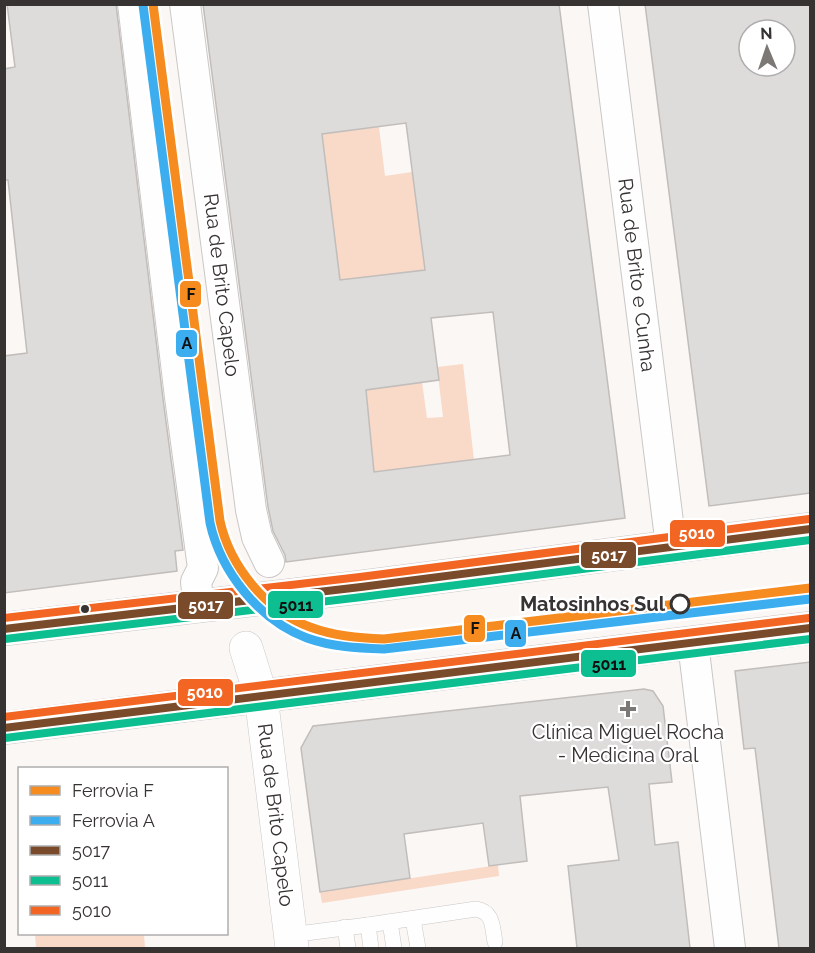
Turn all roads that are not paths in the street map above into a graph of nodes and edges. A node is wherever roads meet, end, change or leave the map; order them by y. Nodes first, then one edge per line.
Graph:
1 (134, 4) edge
2 (185, 4) edge
3 (603, 4) edge
4 (810, 529) edge
5 (671, 546) junction
6 (269, 562) dead end
7 (199, 607) junction
8 (810, 628) edge
9 (4, 629) edge
10 (693, 644) junction
11 (246, 648) junction
12 (261, 696) junction
13 (211, 704) junction
14 (4, 728) edge
15 (413, 919) junction
16 (390, 922) junction
17 (368, 925) junction
18 (345, 927) junction
19 (291, 942) edge
20 (495, 942) dead end
21 (348, 948) edge
22 (371, 948) edge
23 (394, 948) edge
24 (418, 948) edge
25 (730, 948) edge

1 - 7 street
2 - 6 street, Rua de Brito Capelo
3 - 5 street, Rua de Brito e Cunha
4 - 5 main road
5 - 7 main road
7 - 9 main road
7 - 11 main road, Rua de Brito Capelo
8 - 10 main road
10 - 12 main road
10 - 25 street
11 - 12 main road, Rua de Brito Capelo
11 - 13 main road
12 - 13 main road
12 - 19 main road, Rua de Brito Capelo
13 - 14 main road
15 - 16 lane
15 - 20 lane
15 - 24 lane
16 - 17 lane
16 - 23 lane
17 - 18 lane
17 - 22 lane
18 - 19 lane
18 - 21 lane

